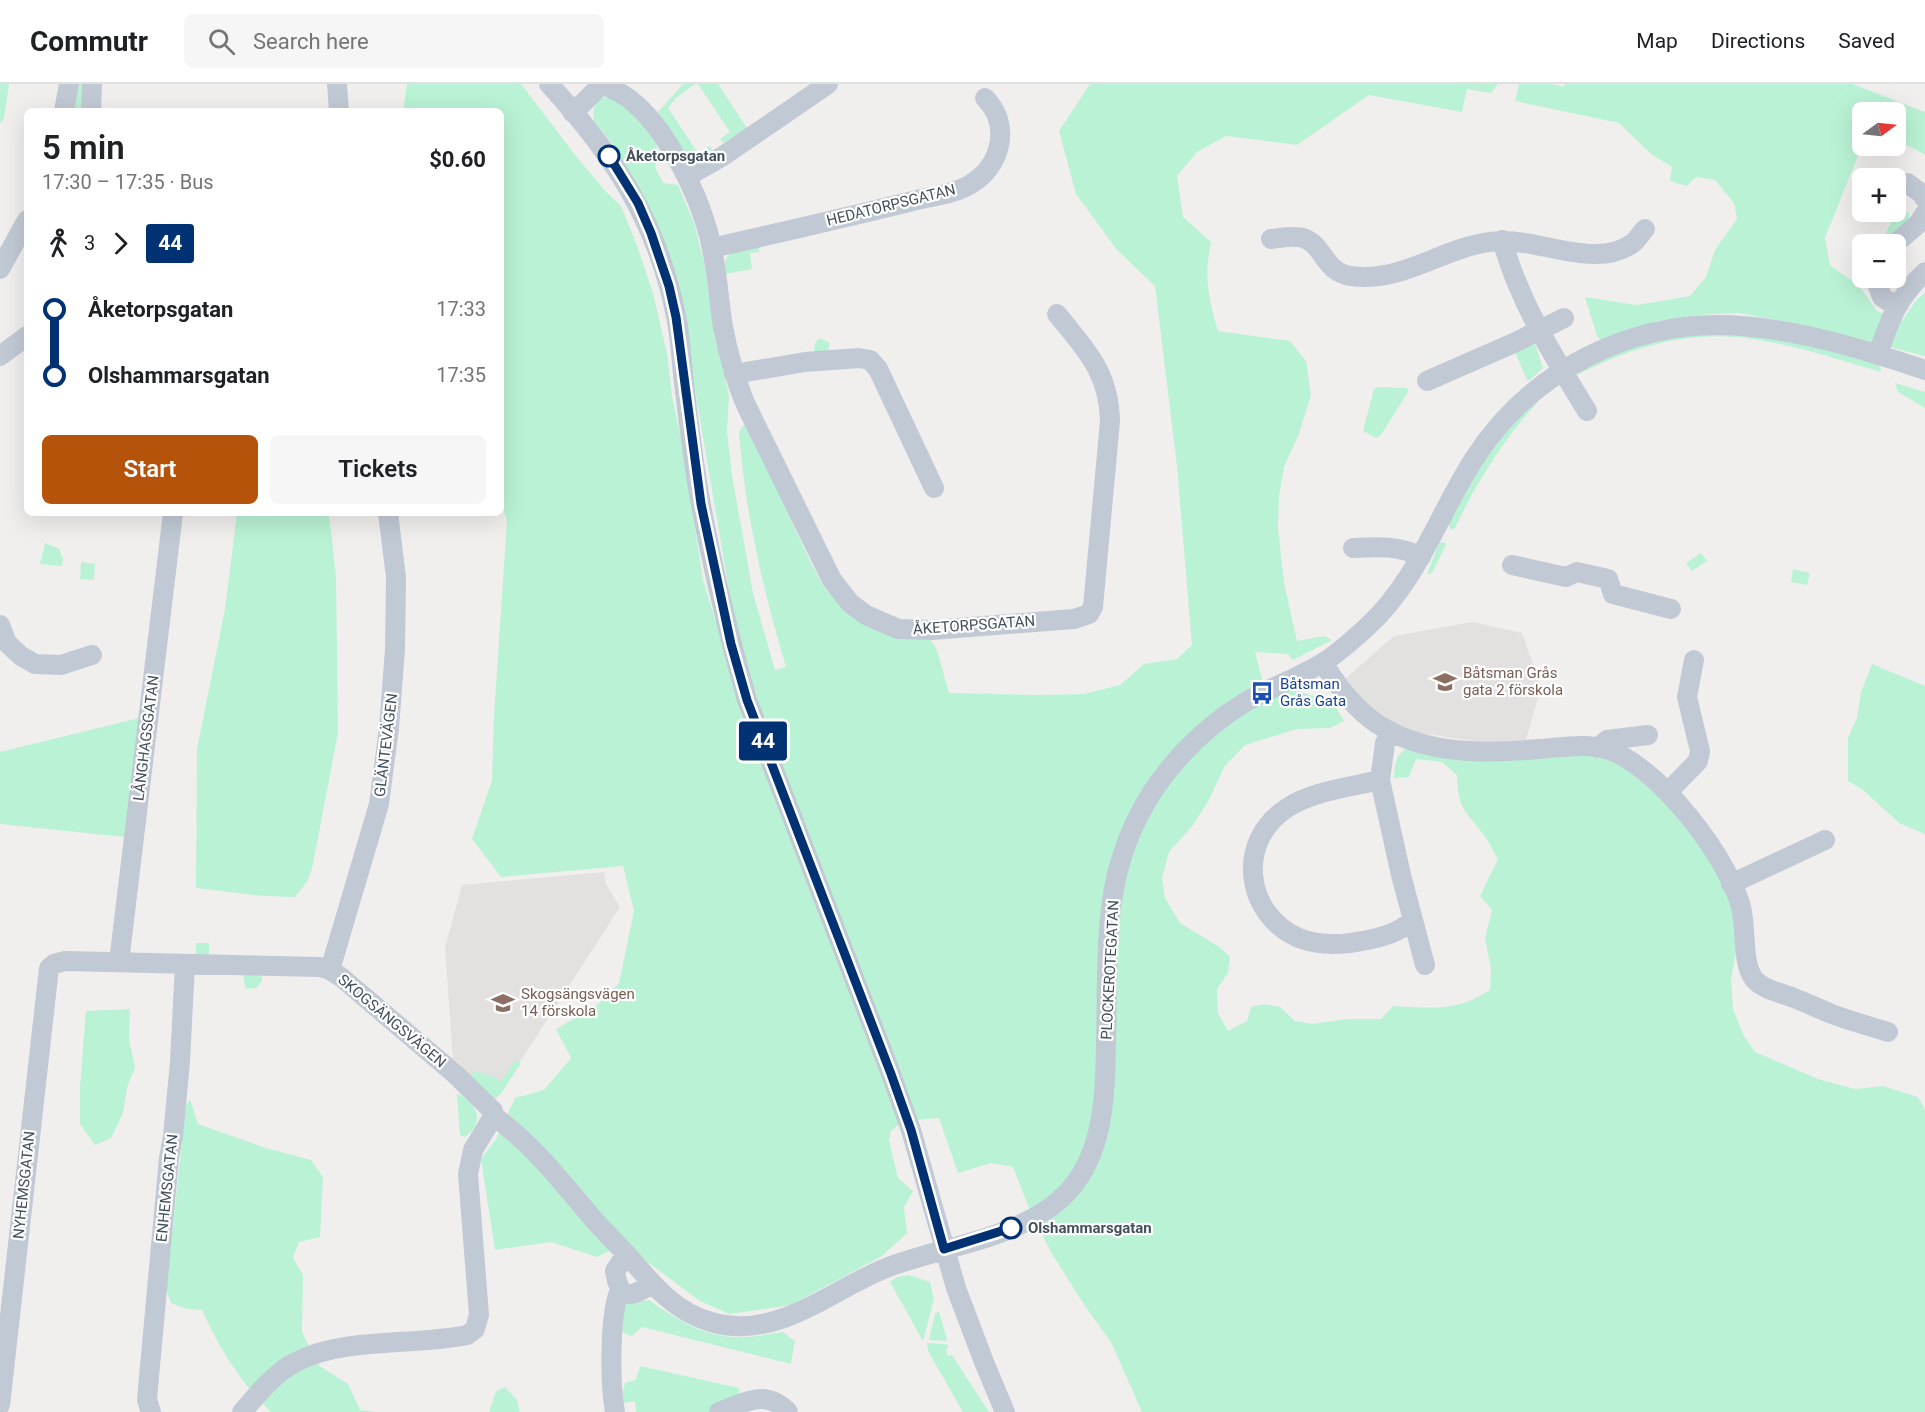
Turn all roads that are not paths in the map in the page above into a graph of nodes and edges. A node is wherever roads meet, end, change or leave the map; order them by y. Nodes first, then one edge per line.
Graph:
1 (69, 84) edge
2 (92, 84) edge
3 (337, 84) edge
4 (549, 84) edge
5 (602, 84) edge
6 (828, 84) edge
7 (985, 98) dead end
8 (65, 108) edge
9 (91, 108) edge
10 (339, 108) edge
11 (573, 113) junction
12 (688, 176) junction
13 (1907, 183) dead end
14 (1925, 199) edge
15 (1925, 213) edge
16 (24, 225) edge
17 (1645, 229) dead end
18 (1906, 234) edge
19 (1271, 239) dead end
20 (1502, 240) junction
21 (712, 248) junction
22 (0, 269) edge
23 (1925, 272) edge
24 (1879, 288) edge
25 (1896, 306) junction
26 (1057, 314) dead end
27 (1564, 318) dead end
28 (1539, 332) junction
29 (24, 338) edge
30 (0, 356) edge
31 (1878, 356) junction
32 (1562, 370) junction
33 (1925, 370) edge
34 (734, 374) junction
35 (1427, 381) dead end
36 (1587, 411) dead end
37 (934, 488) dead end
38 (173, 516) edge
39 (388, 516) edge
40 (1353, 548) dead end
41 (1421, 557) junction
42 (1512, 565) dead end
43 (1671, 609) dead end
44 (0, 625) edge
45 (92, 655) dead end
46 (1694, 660) dead end
47 (1323, 663) junction
48 (1392, 733) junction
49 (1648, 735) dead end
50 (1598, 747) junction
51 (1380, 780) junction
52 (1668, 792) junction
53 (1825, 840) dead end
54 (1731, 884) junction
55 (1412, 920) junction
56 (119, 962) junction
57 (185, 964) junction
58 (1425, 965) dead end
59 (51, 966) joint
60 (330, 970) junction
61 (1888, 1032) dead end
62 (492, 1115) junction
63 (944, 1249) junction
64 (626, 1254) junction
65 (652, 1283) junction
66 (620, 1290) junction
67 (0, 1405) edge
68 (151, 1412) edge
69 (242, 1412) edge
70 (615, 1412) edge
71 (719, 1412) edge
72 (788, 1412) edge
73 (1005, 1412) edge

1 - 8 street
2 - 9 street
3 - 10 street
4 - 11 street
5 - 11 street, ÅKETORPSGATAN
5 - 12 street, ÅKETORPSGATAN
6 - 12 street
7 - 21 street, HEDATORPSGATAN
11 - 63 street
12 - 21 street, ÅKETORPSGATAN
13 - 14 street
15 - 18 street
16 - 22 street
17 - 20 street
19 - 20 street
20 - 28 street
21 - 34 street, ÅKETORPSGATAN
23 - 25 street
24 - 25 street
25 - 31 street
26 - 34 street, ÅKETORPSGATAN
27 - 28 street
28 - 32 street
28 - 35 street
29 - 30 street
31 - 32 street, PLOCKEROTEGATAN
31 - 33 street, PLOCKEROTEGATAN
32 - 36 street
32 - 41 street, PLOCKEROTEGATAN
34 - 37 street
38 - 56 street, LÅNGHAGSGATAN
39 - 60 street, GLÄNTEVÄGEN
40 - 41 street
41 - 47 street, PLOCKEROTEGATAN
42 - 43 street
44 - 45 street
46 - 52 street
47 - 48 street
47 - 63 street, PLOCKEROTEGATAN
48 - 50 street
48 - 51 street
49 - 50 street
50 - 52 street
51 - 55 street
51 - 55 street
52 - 54 street
53 - 54 street
54 - 61 street
55 - 58 street
56 - 57 street, SKOGSÄNGSVÄGEN
56 - 59 street, SKOGSÄNGSVÄGEN
57 - 60 street, SKOGSÄNGSVÄGEN
57 - 68 street, ENHEMSGATAN
59 - 67 street, NYHEMSGATAN
60 - 62 street, SKOGSÄNGSVÄGEN
62 - 64 street
62 - 69 street
63 - 65 street
63 - 73 street
64 - 65 street
64 - 66 street
65 - 66 street
66 - 70 street
71 - 72 street

